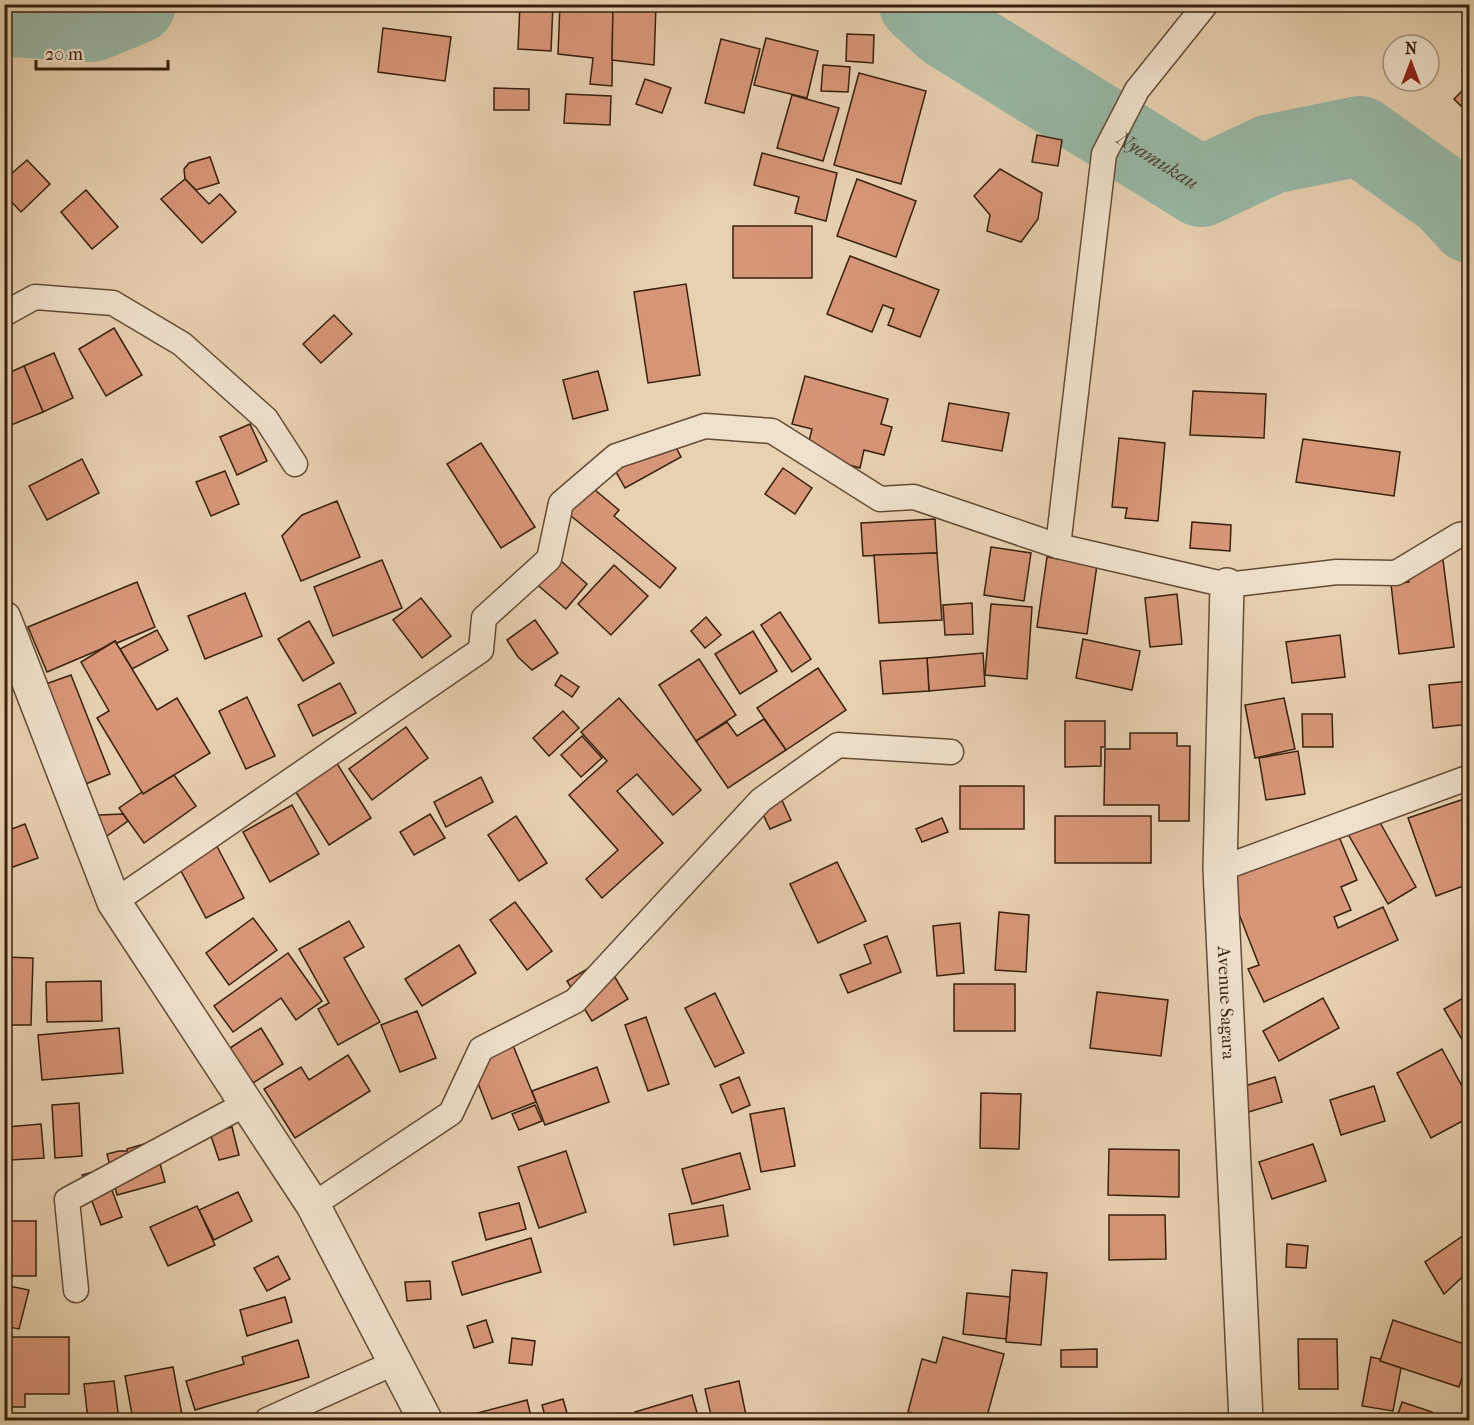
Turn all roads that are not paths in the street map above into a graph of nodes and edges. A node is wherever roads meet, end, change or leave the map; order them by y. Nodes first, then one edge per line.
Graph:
1 (1206, 4) edge
2 (4, 314) edge
3 (295, 464) dead end
4 (1470, 533) edge
5 (1058, 546) junction
6 (1227, 585) junction
7 (4, 618) edge
8 (951, 752) dead end
9 (1470, 777) edge
10 (1220, 869) junction
11 (114, 902) junction
12 (247, 1103) junction
13 (313, 1205) junction
14 (76, 1290) dead end
15 (396, 1362) junction
16 (267, 1420) edge
17 (425, 1420) edge
18 (1246, 1420) edge

1 - 5 lane
2 - 3 lane
4 - 6 lane
5 - 6 lane
5 - 11 lane
6 - 10 street, Avenue Sagara
7 - 11 street
8 - 13 lane
9 - 10 lane
10 - 18 street, Avenue Sagara
11 - 12 street
12 - 13 street
12 - 14 lane
13 - 15 street
15 - 16 lane
15 - 17 street

